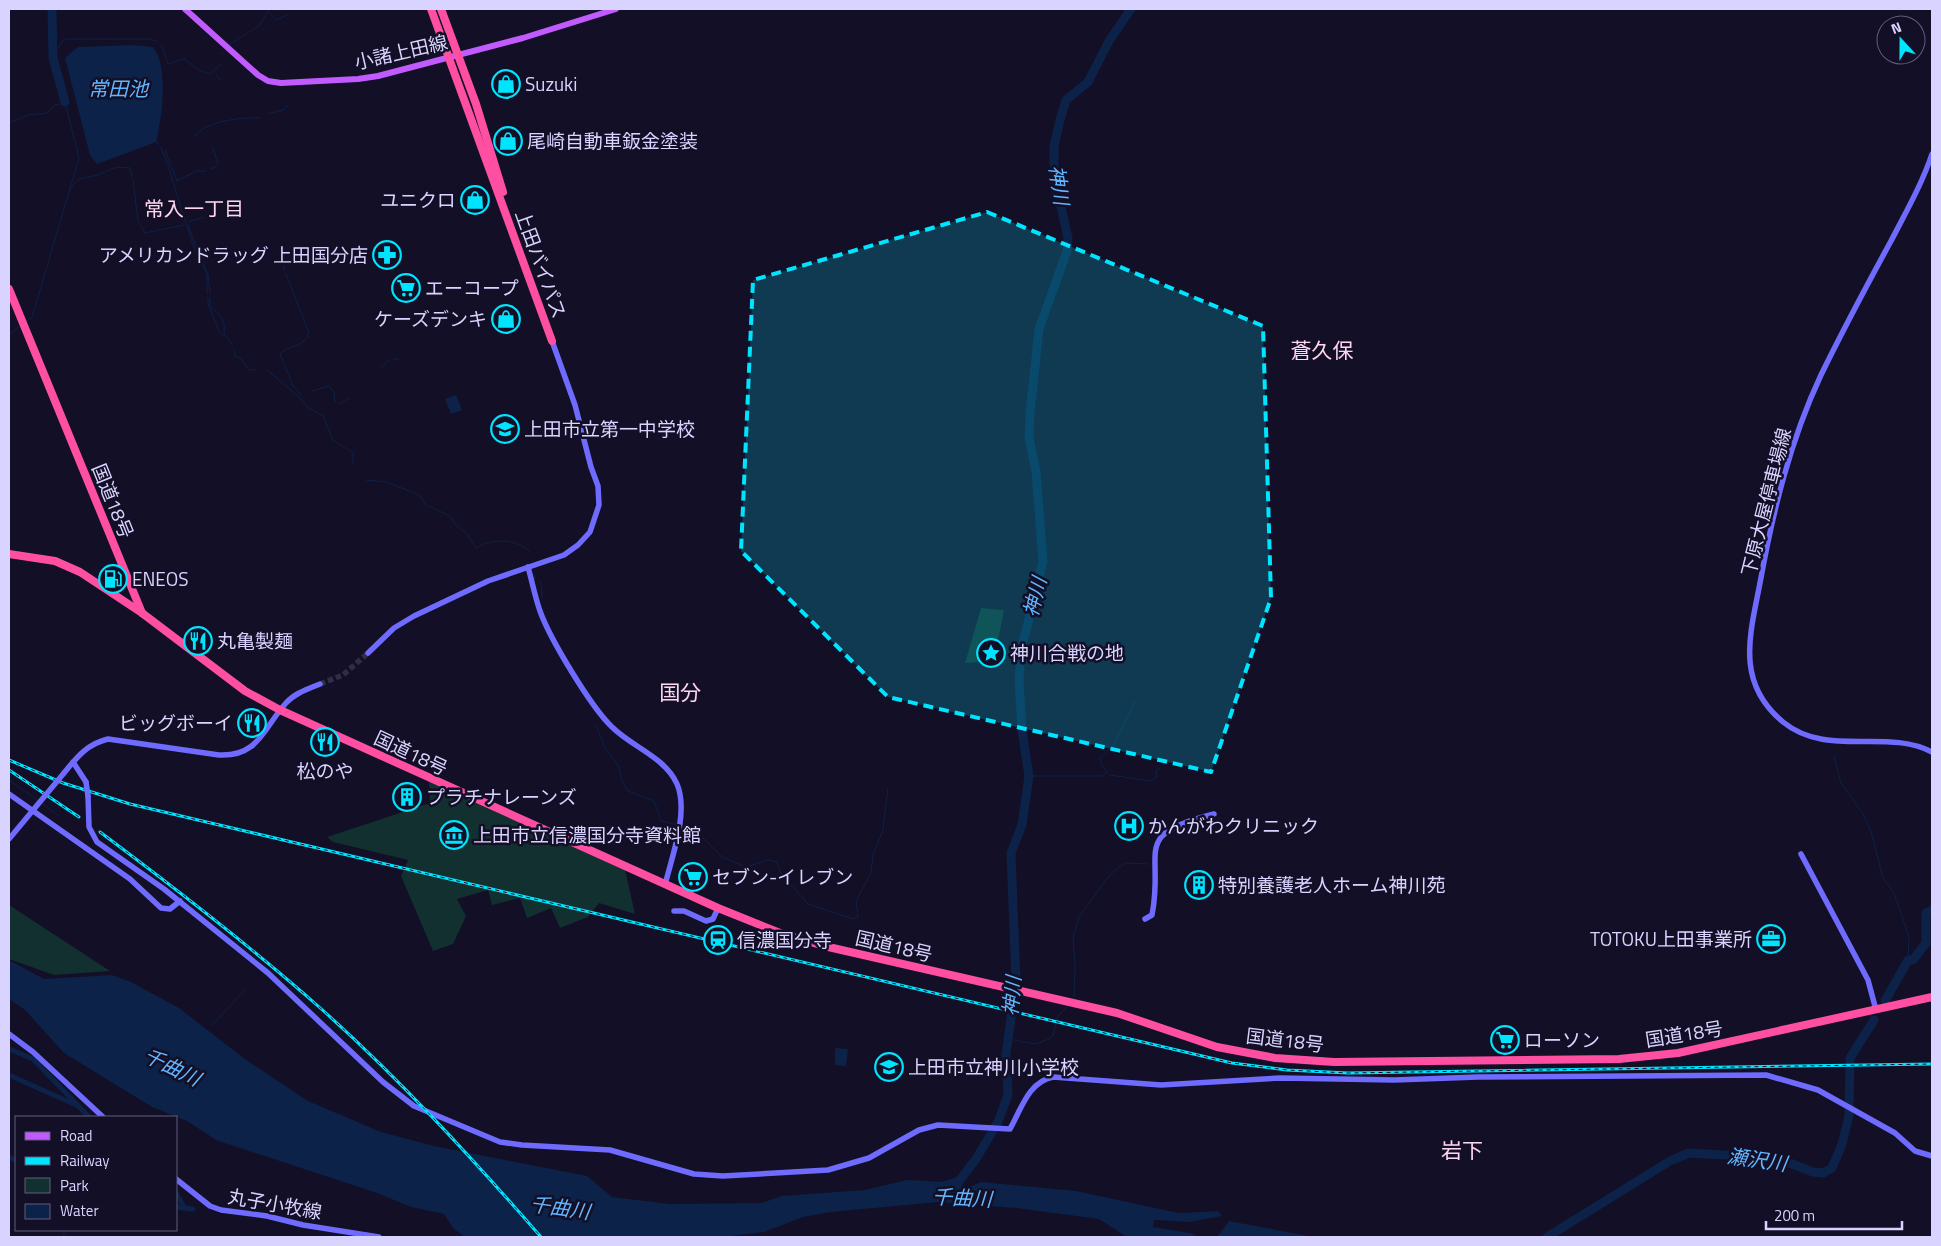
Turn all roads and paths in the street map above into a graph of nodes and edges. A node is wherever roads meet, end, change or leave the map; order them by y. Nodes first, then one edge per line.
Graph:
1 (184, 9) edge
2 (431, 9) edge
3 (442, 9) edge
4 (616, 9) edge
5 (458, 54) junction
6 (448, 57) junction
7 (1932, 154) edge
8 (9, 289) edge
9 (552, 342) junction
10 (9, 554) edge
11 (528, 567) junction
12 (142, 613) junction
13 (368, 653) tunnel mouth
14 (320, 684) tunnel mouth
15 (280, 710) junction
16 (1932, 752) edge
17 (73, 762) junction
18 (9, 794) edge
19 (1214, 814) dead end
20 (9, 839) edge
21 (1801, 854) dead end
22 (665, 885) junction
23 (180, 902) junction
24 (718, 908) junction
25 (674, 911) dead end
26 (1145, 919) dead end
27 (1932, 997) edge
28 (1876, 1010) junction
29 (9, 1034) edge
30 (102, 1116) edge
31 (1932, 1156) edge
32 (178, 1181) edge
33 (379, 1237) edge

1 - 6 main road, 小諸上田線
2 - 6 highway, 上田バイパス
3 - 5 highway, 上田バイパス
4 - 5 main road, 小諸上田線
5 - 6 main road, 小諸上田線
5 - 9 highway, 上田バイパス
6 - 9 highway, 上田バイパス
7 - 16 street, 下原大屋停車場線
8 - 12 highway, 国道18号
9 - 11 street
10 - 12 highway
11 - 13 street
11 - 22 street
12 - 15 highway, 国道18号
14 - 15 street
15 - 17 street
15 - 22 highway, 国道18号
17 - 20 street, bridge
17 - 23 street, bridge
18 - 23 street
19 - 26 street
21 - 28 street
22 - 24 highway, 国道18号
23 - 31 street
24 - 25 street
24 - 28 highway, 国道18号
27 - 28 highway, 国道18号
29 - 30 street
32 - 33 street, 丸子小牧線

